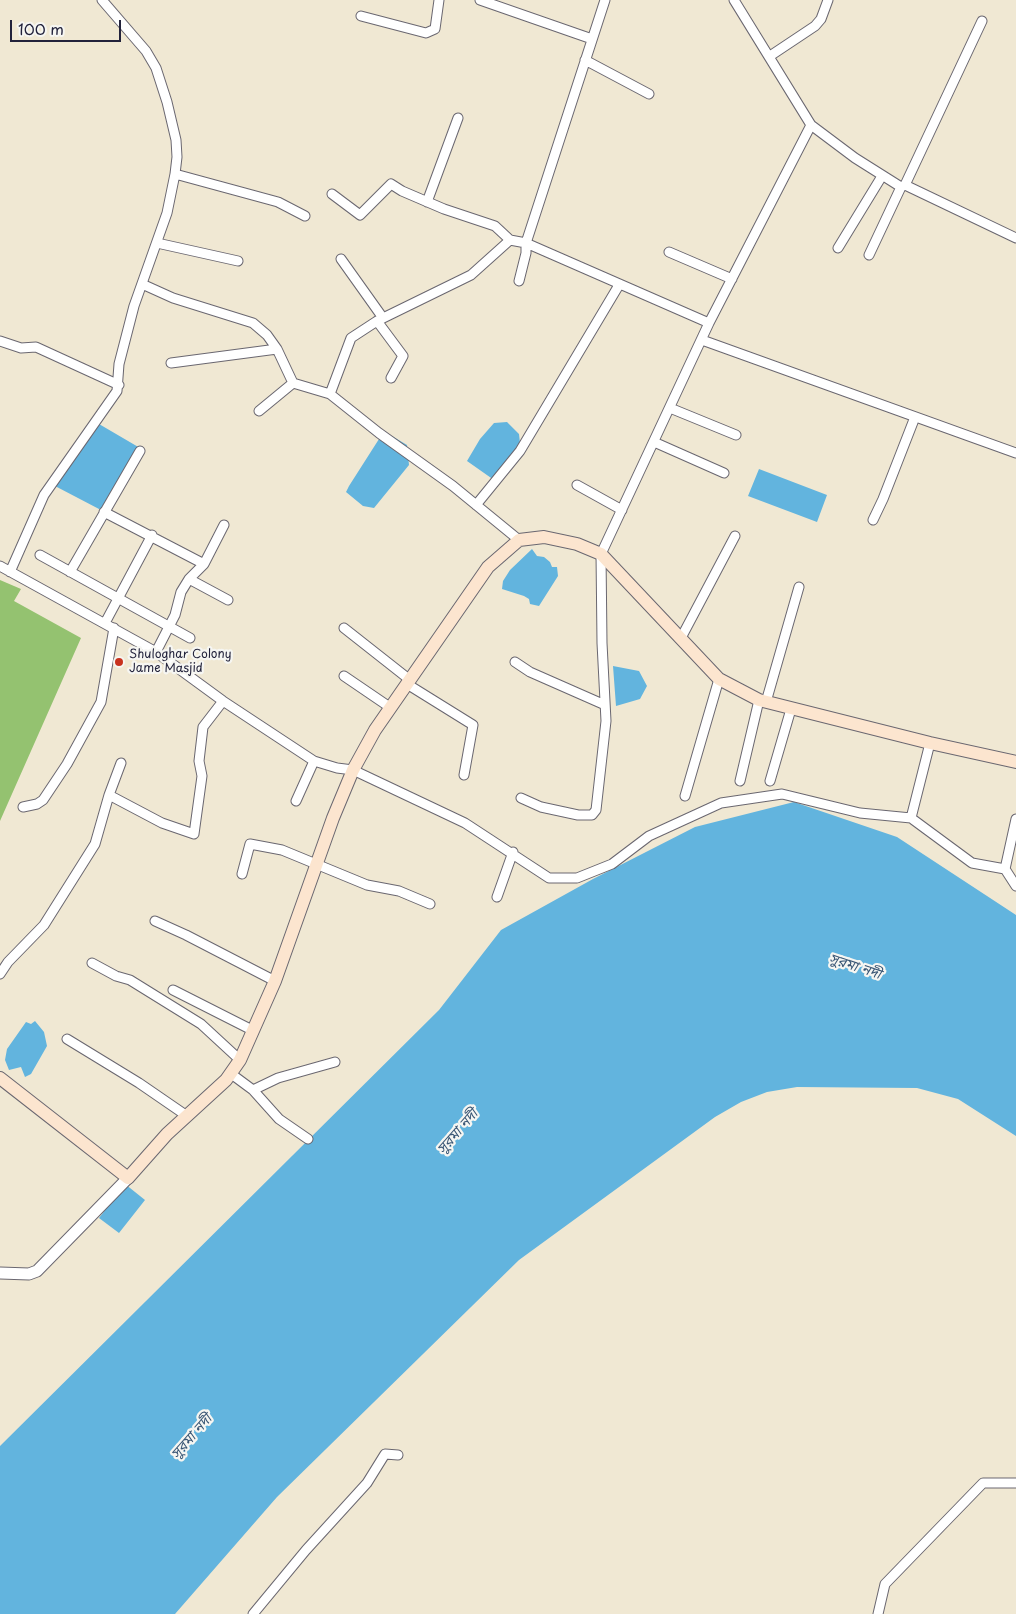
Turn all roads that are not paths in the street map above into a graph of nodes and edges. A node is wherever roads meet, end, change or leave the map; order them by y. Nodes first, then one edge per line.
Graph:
1 (102, 0) edge
2 (439, 0) edge
3 (480, 0) edge
4 (605, 0) edge
5 (734, 0) edge
6 (828, 0) edge
7 (361, 16) dead end
8 (982, 20) dead end
9 (592, 39) junction
10 (770, 56) junction
11 (585, 60) junction
12 (649, 94) dead end
13 (458, 118) dead end
14 (811, 125) junction
15 (176, 174) junction
16 (882, 176) junction
17 (902, 186) junction
18 (332, 194) dead end
19 (427, 202) junction
20 (305, 216) dead end
21 (1016, 238) edge
22 (510, 240) junction
23 (157, 243) junction
24 (526, 243) junction
25 (838, 248) dead end
26 (669, 252) dead end
27 (869, 255) dead end
28 (341, 259) dead end
29 (238, 262) dead end
30 (732, 279) junction
31 (519, 281) dead end
32 (142, 284) junction
33 (619, 285) junction
34 (380, 320) junction
35 (709, 323) junction
36 (702, 340) junction
37 (0, 341) edge
38 (277, 349) junction
39 (171, 363) dead end
40 (391, 378) dead end
41 (293, 383) junction
42 (119, 385) junction
43 (330, 394) junction
44 (670, 408) junction
45 (259, 411) dead end
46 (915, 417) junction
47 (736, 435) dead end
48 (654, 442) junction
49 (140, 451) dead end
50 (1016, 453) edge
51 (724, 473) dead end
52 (577, 485) dead end
53 (476, 505) junction
54 (622, 510) junction
55 (104, 512) junction
56 (873, 520) dead end
57 (224, 525) dead end
58 (152, 535) junction
59 (735, 536) dead end
60 (520, 540) junction
61 (601, 554) junction
62 (40, 555) dead end
63 (204, 564) junction
64 (0, 566) edge
65 (10, 572) junction
66 (70, 572) junction
67 (190, 579) junction
68 (799, 587) dead end
69 (118, 599) junction
70 (228, 600) dead end
71 (105, 623) junction
72 (169, 627) junction
73 (114, 628) junction
74 (344, 628) dead end
75 (190, 638) dead end
76 (681, 638) junction
77 (156, 652) junction
78 (515, 662) dead end
79 (344, 676) dead end
80 (719, 679) junction
81 (409, 682) junction
82 (223, 701) junction
83 (763, 701) junction
84 (605, 705) junction
85 (391, 708) junction
86 (790, 709) junction
87 (930, 743) junction
88 (314, 760) junction
89 (1016, 762) edge
90 (121, 763) dead end
91 (353, 770) junction
92 (464, 775) dead end
93 (740, 780) dead end
94 (770, 781) dead end
95 (109, 796) junction
96 (686, 796) dead end
97 (521, 798) dead end
98 (296, 801) dead end
99 (23, 807) dead end
100 (911, 818) junction
101 (1016, 819) edge
102 (513, 852) junction
103 (317, 863) junction
104 (1005, 869) junction
105 (242, 874) dead end
106 (1016, 886) edge
107 (497, 897) dead end
108 (430, 904) dead end
109 (155, 921) dead end
110 (92, 963) dead end
111 (0, 974) edge
112 (275, 981) junction
113 (173, 990) dead end
114 (252, 1030) junction
115 (68, 1039) dead end
116 (240, 1060) junction
117 (335, 1062) dead end
118 (230, 1073) junction
119 (0, 1078) edge
120 (253, 1090) junction
121 (187, 1116) junction
122 (308, 1139) dead end
123 (128, 1178) junction
124 (0, 1273) edge
125 (398, 1455) dead end
126 (1016, 1483) edge
127 (253, 1614) edge
128 (878, 1614) edge

1 - 15 street
2 - 7 street
3 - 9 street
4 - 9 street
5 - 10 street
6 - 10 street
8 - 17 street
9 - 11 street
10 - 14 street
11 - 12 street
11 - 24 street
13 - 19 street
14 - 16 street
14 - 30 street
15 - 20 street
15 - 23 street
16 - 17 street
16 - 25 street
17 - 21 street
17 - 27 street
18 - 19 street
19 - 22 street
22 - 24 street
22 - 34 street
23 - 29 street
23 - 32 street
24 - 31 street
24 - 33 street
26 - 30 street
28 - 34 street
30 - 35 street
32 - 38 street
32 - 42 street
33 - 35 street
33 - 53 street
34 - 40 street
34 - 43 street
35 - 36 street
36 - 44 street
36 - 46 street
37 - 42 street
38 - 39 street
38 - 41 street
41 - 43 street
41 - 45 street
42 - 65 street
43 - 53 street
44 - 47 street
44 - 48 street
46 - 50 street
46 - 56 street
48 - 51 street
48 - 54 street
49 - 55 street
52 - 54 street
53 - 60 street
54 - 61 street
55 - 58 street
55 - 66 street
57 - 63 street
58 - 63 street
58 - 69 street
59 - 76 street
60 - 61 main road
60 - 81 main road
61 - 76 main road
61 - 84 street
62 - 66 street
63 - 67 street
64 - 65 street
65 - 71 street
66 - 69 street
67 - 70 street
67 - 72 street
68 - 83 street
69 - 71 street
69 - 72 street
71 - 73 street
72 - 75 street
72 - 77 street
73 - 77 street
73 - 99 street
74 - 81 street
76 - 80 main road
77 - 82 street
78 - 84 street
79 - 85 street
80 - 83 main road
80 - 96 street
81 - 85 main road
81 - 92 street
82 - 88 street
82 - 95 street
83 - 86 main road
83 - 93 street
84 - 97 street
85 - 91 main road
86 - 87 main road
86 - 94 street
87 - 89 main road
87 - 100 street
88 - 91 street
88 - 98 street
90 - 95 street
91 - 102 street
91 - 103 main road
95 - 111 street
100 - 102 street
100 - 104 street
101 - 104 street
102 - 107 street
103 - 105 street
103 - 108 street
103 - 112 main road
104 - 106 street
109 - 112 street
110 - 116 street
112 - 114 main road
113 - 114 street
114 - 116 main road
115 - 121 street
116 - 118 main road
117 - 120 street
118 - 120 street
118 - 121 main road
119 - 123 main road
120 - 122 street
121 - 123 main road
123 - 124 street
125 - 127 street
126 - 128 street

